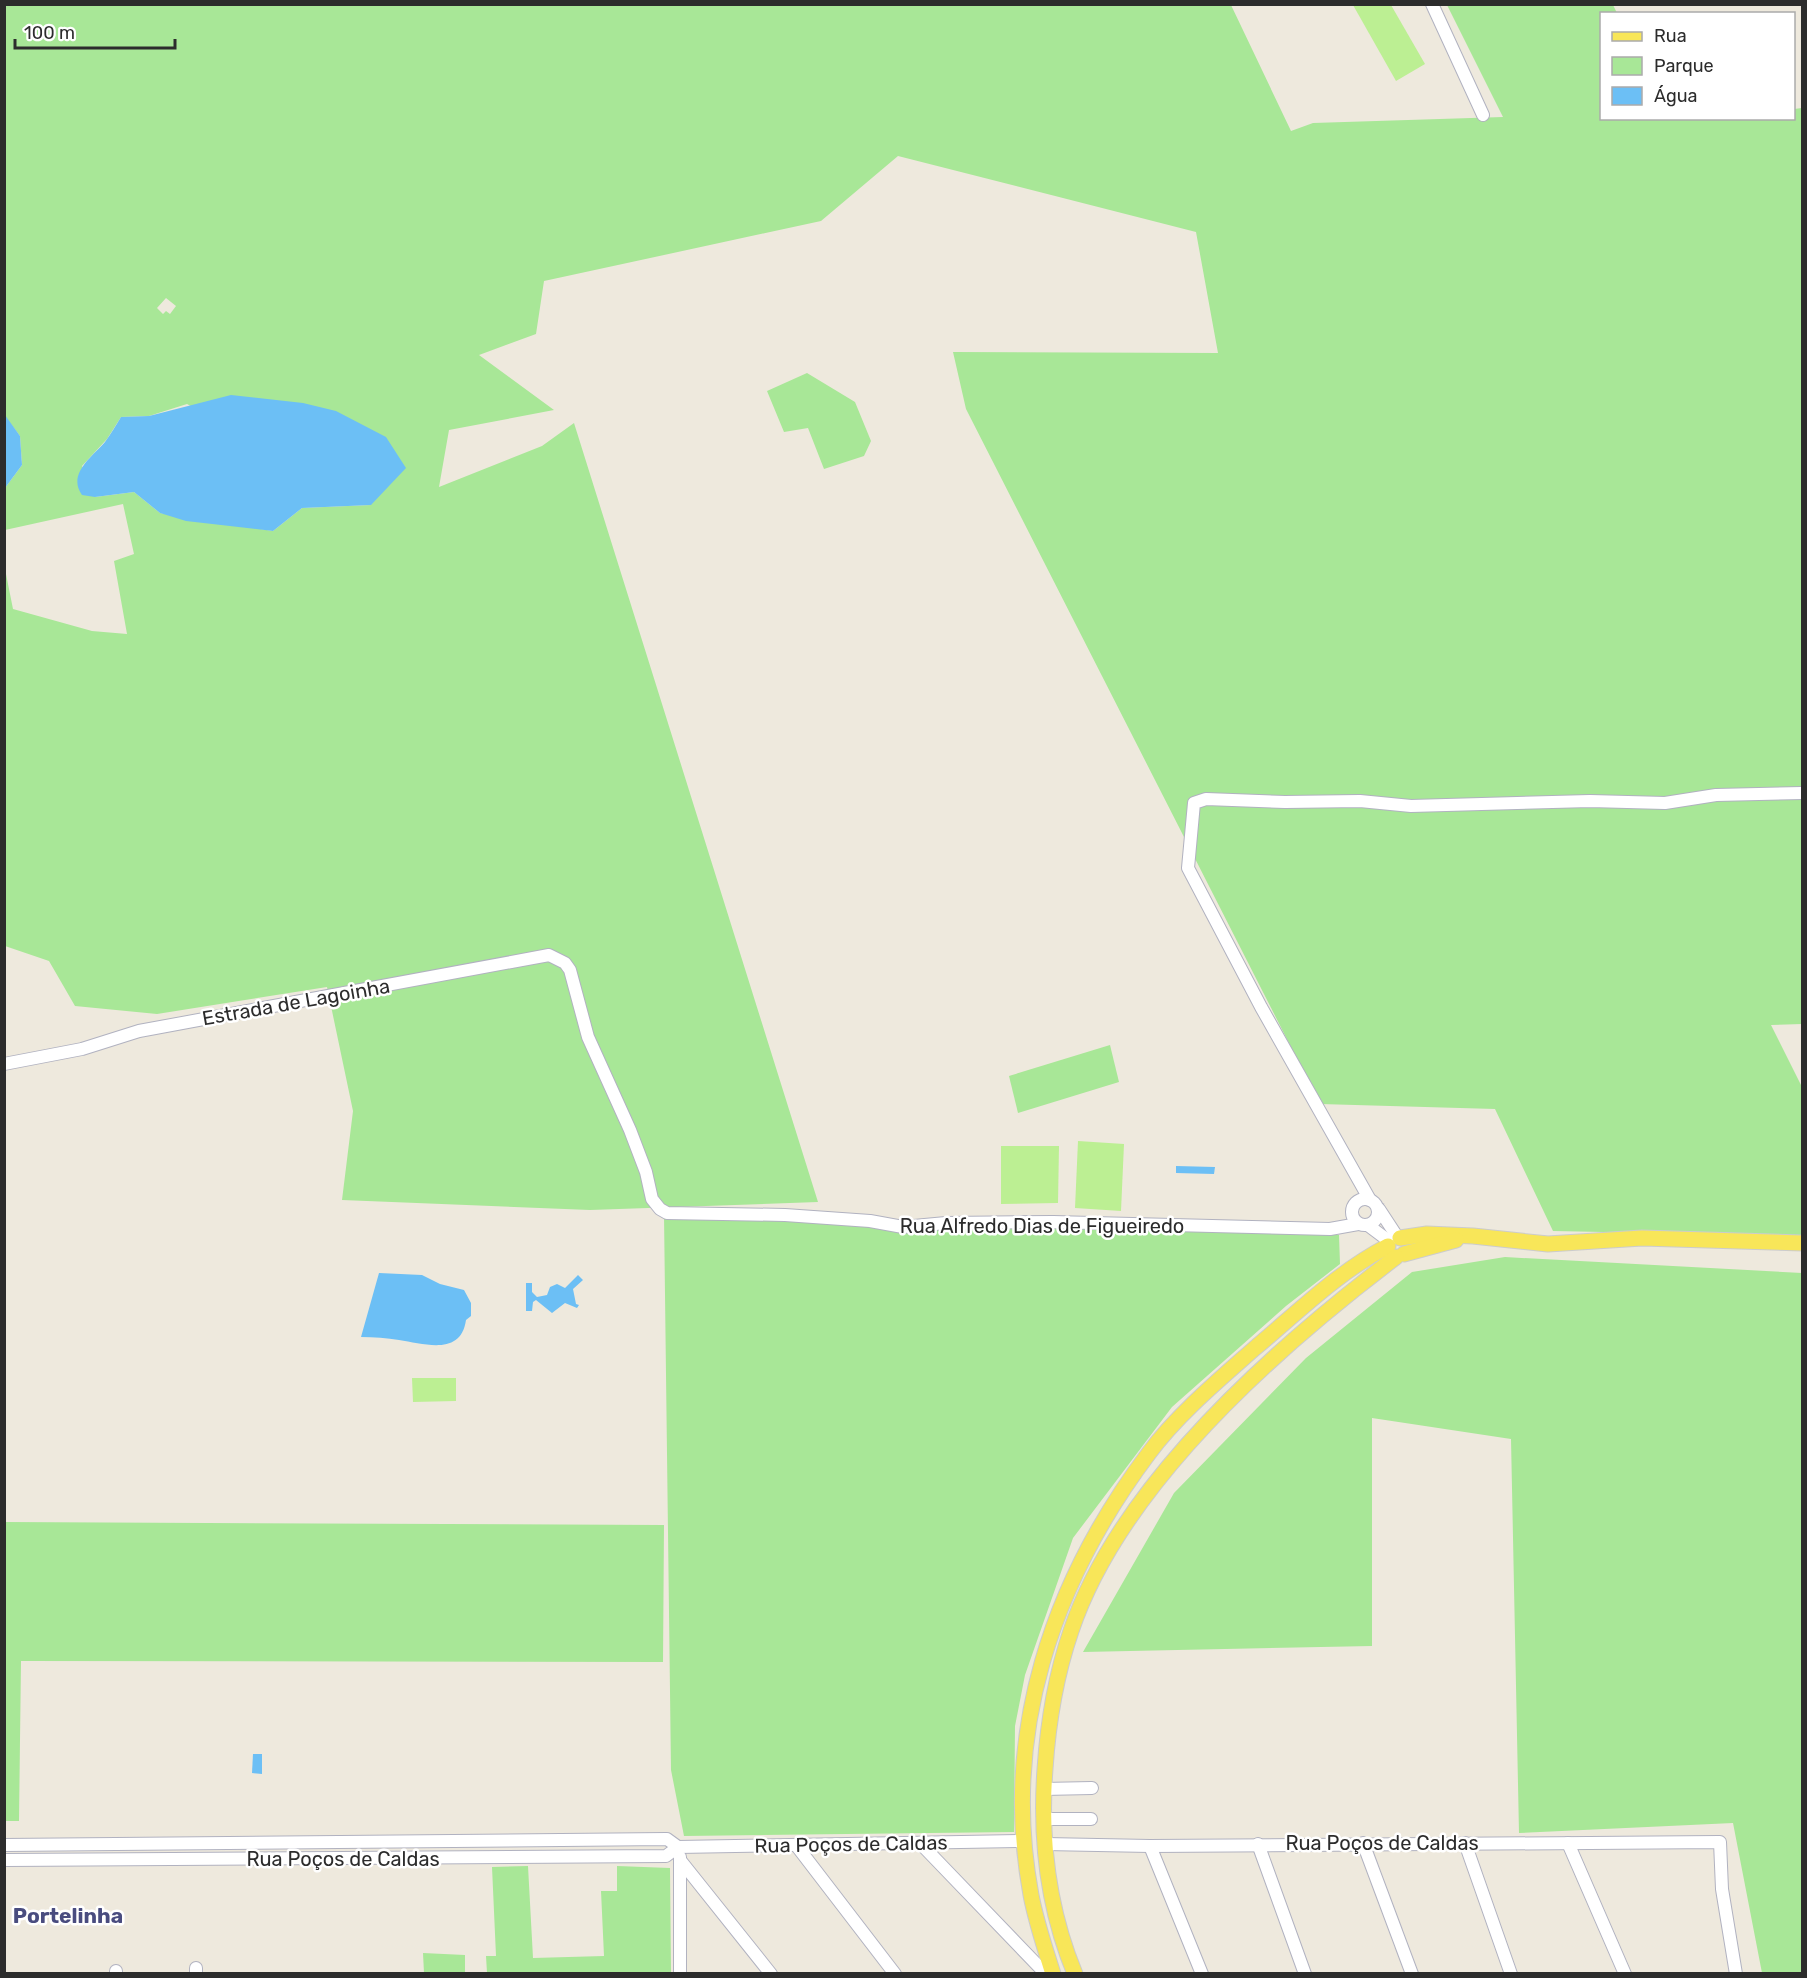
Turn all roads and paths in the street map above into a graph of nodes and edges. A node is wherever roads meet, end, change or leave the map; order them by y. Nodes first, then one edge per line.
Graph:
1 (1432, 4) edge
2 (1483, 115) dead end
3 (1803, 793) edge
4 (4, 1064) edge
5 (646, 1172) joint
6 (1374, 1203) junction
7 (1364, 1225) junction
8 (1803, 1243) edge
9 (1396, 1246) junction
10 (1028, 1722) junction
11 (1050, 1726) junction
12 (1025, 1741) junction
13 (1047, 1743) junction
14 (1092, 1788) dead end
15 (1043, 1790) junction
16 (1044, 1819) junction
17 (1091, 1819) dead end
18 (1024, 1841) junction
19 (920, 1843) junction
20 (1363, 1843) junction
21 (1465, 1843) junction
22 (1568, 1843) junction
23 (1258, 1844) junction
24 (4, 1845) edge
25 (796, 1845) junction
26 (1045, 1845) junction
27 (1150, 1846) junction
28 (678, 1847) junction
29 (4, 1860) edge
30 (680, 1860) junction
31 (680, 1974) edge
32 (771, 1974) edge
33 (895, 1974) edge
34 (1046, 1974) edge
35 (1053, 1974) edge
36 (1075, 1974) edge
37 (1202, 1974) edge
38 (1305, 1974) edge
39 (1412, 1974) edge
40 (1510, 1974) edge
41 (1624, 1974) edge
42 (1736, 1974) edge

1 - 2 street
3 - 6 street
4 - 5 street, Estrada de Lagoinha
5 - 7 street, Rua Alfredo Dias de Figueiredo
6 - 7 street
6 - 7 street
6 - 9 street
7 - 9 street
8 - 9 main road
9 - 10 main road
9 - 11 main road
10 - 11 main road
10 - 12 main road
11 - 13 main road
12 - 13 main road
12 - 18 main road
13 - 15 main road
14 - 15 street
15 - 16 main road
16 - 17 street
16 - 26 main road
18 - 19 street, Rua Poços de Caldas
18 - 35 main road
19 - 25 street, Rua Poços de Caldas
19 - 34 street
20 - 21 street, Rua Poços de Caldas
20 - 23 street, Rua Poços de Caldas
20 - 39 street
21 - 22 street, Rua Poços de Caldas
21 - 40 street
22 - 41 street
22 - 42 street, Rua Poços de Caldas
23 - 27 street, Rua Poços de Caldas
23 - 38 street
24 - 28 street, Rua Poços de Caldas
25 - 28 street, Rua Poços de Caldas
25 - 33 street
26 - 27 street, Rua Poços de Caldas
26 - 36 main road
27 - 37 street
28 - 29 street, Rua Poços de Caldas
28 - 30 street
30 - 31 street
30 - 32 street

